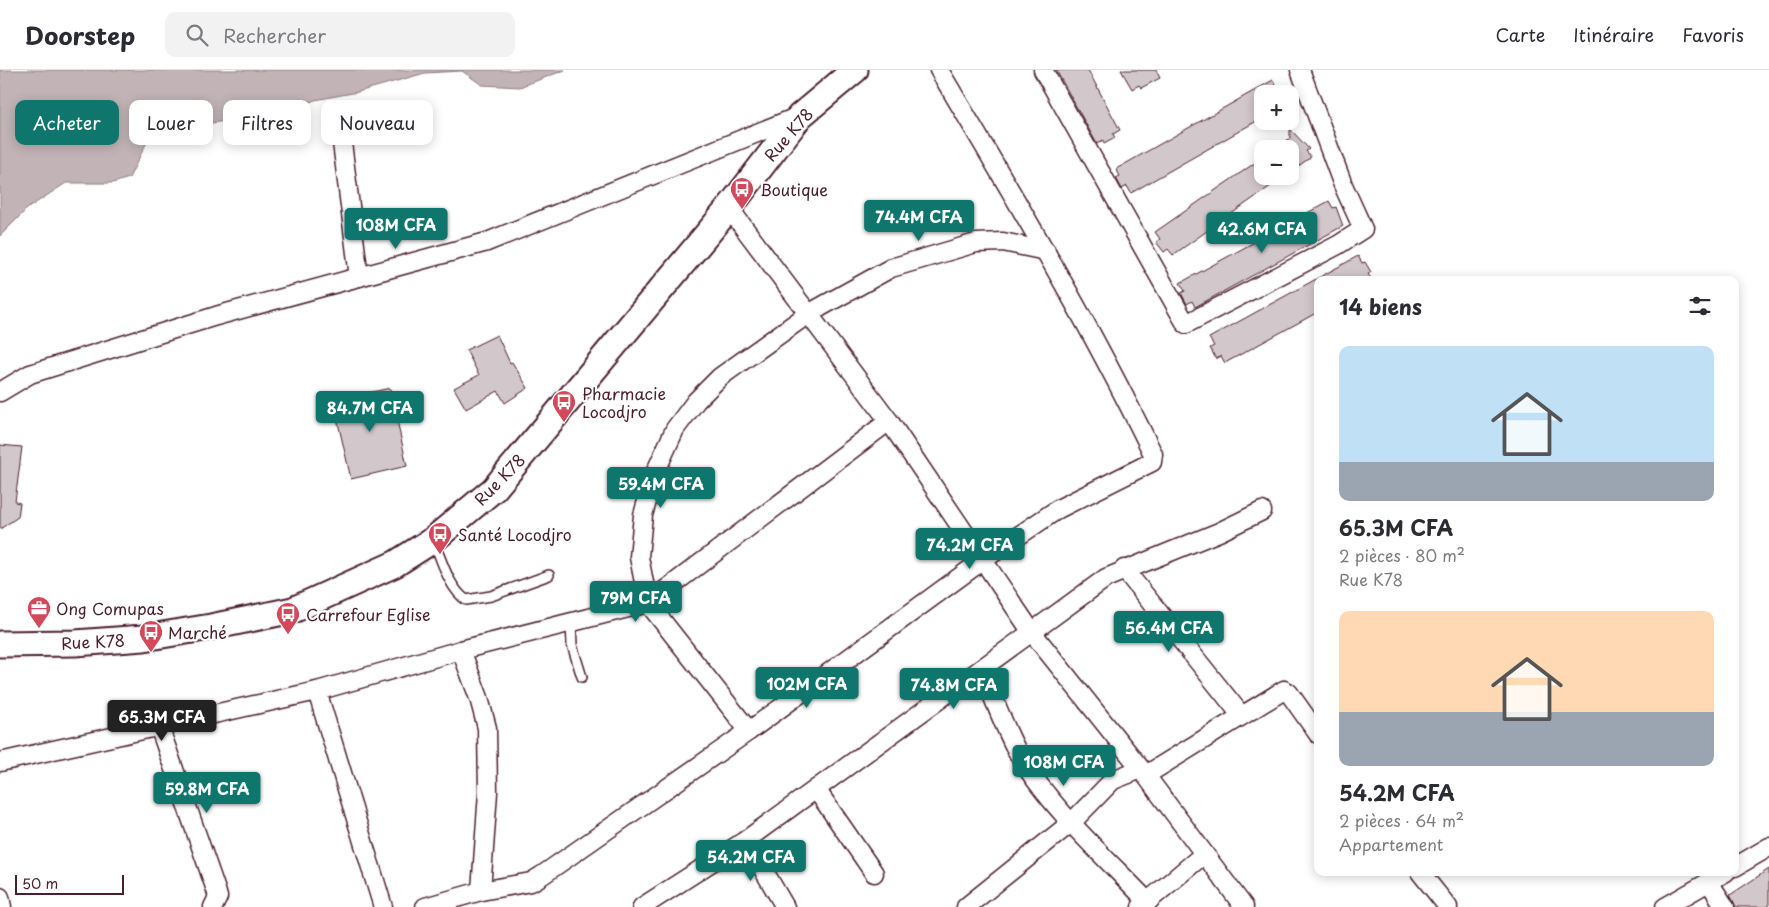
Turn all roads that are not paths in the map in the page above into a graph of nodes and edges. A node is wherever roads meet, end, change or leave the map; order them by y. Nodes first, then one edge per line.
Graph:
1 (855, 70) edge
2 (939, 70) edge
3 (1043, 70) edge
4 (1300, 70) edge
5 (800, 116) junction
6 (342, 145) edge
7 (729, 208) junction
8 (1046, 251) junction
9 (359, 278) junction
10 (808, 314) junction
11 (0, 392) edge
12 (889, 422) junction
13 (1262, 511) dead end
14 (433, 540) junction
15 (983, 560) junction
16 (1124, 569) junction
17 (549, 575) dead end
18 (648, 603) junction
19 (571, 623) junction
20 (1031, 631) junction
21 (0, 644) edge
22 (461, 650) junction
23 (982, 669) junction
24 (582, 677) dead end
25 (317, 691) junction
26 (1240, 715) junction
27 (159, 726) junction
28 (1314, 728) edge
29 (748, 731) junction
30 (0, 762) edge
31 (1144, 772) junction
32 (816, 789) junction
33 (1072, 822) junction
34 (746, 840) junction
35 (1769, 847) edge
36 (1204, 854) junction
37 (1739, 865) edge
38 (874, 872) dead end
39 (1423, 876) edge
40 (1719, 876) edge
41 (1709, 882) junction
42 (481, 891) junction
43 (0, 897) edge
44 (1154, 902) edge
45 (2, 907) edge
46 (213, 907) edge
47 (383, 907) edge
48 (425, 907) edge
49 (642, 907) edge
50 (785, 907) edge
51 (966, 907) edge
52 (1244, 907) edge
53 (1448, 907) edge
54 (1665, 907) edge
55 (1724, 907) edge

1 - 5 street, Rue K78
2 - 8 street
3 - 4 street
5 - 7 street, Rue K78
5 - 9 street
6 - 9 street
7 - 10 street
7 - 14 street, Rue K78
8 - 10 street
8 - 15 street
9 - 11 street
10 - 12 street
10 - 18 street
12 - 15 street
12 - 18 street
13 - 16 street
14 - 17 lane
14 - 21 street, Rue K78
15 - 20 street
15 - 29 street
16 - 20 street
16 - 26 street
18 - 19 street
18 - 29 street
19 - 22 street
19 - 24 lane
20 - 23 street
20 - 31 street
22 - 25 street
22 - 42 street
23 - 32 street
23 - 33 street
25 - 27 street
25 - 47 street
26 - 28 street
26 - 31 street
27 - 30 street
27 - 46 street
29 - 42 street
31 - 33 street
31 - 36 street
32 - 34 street
32 - 38 street
33 - 44 street
33 - 51 street
34 - 49 street
34 - 50 street
35 - 37 street
36 - 44 street
36 - 52 street
39 - 53 street
40 - 41 street
41 - 54 street
41 - 55 street
42 - 48 street
43 - 45 street

